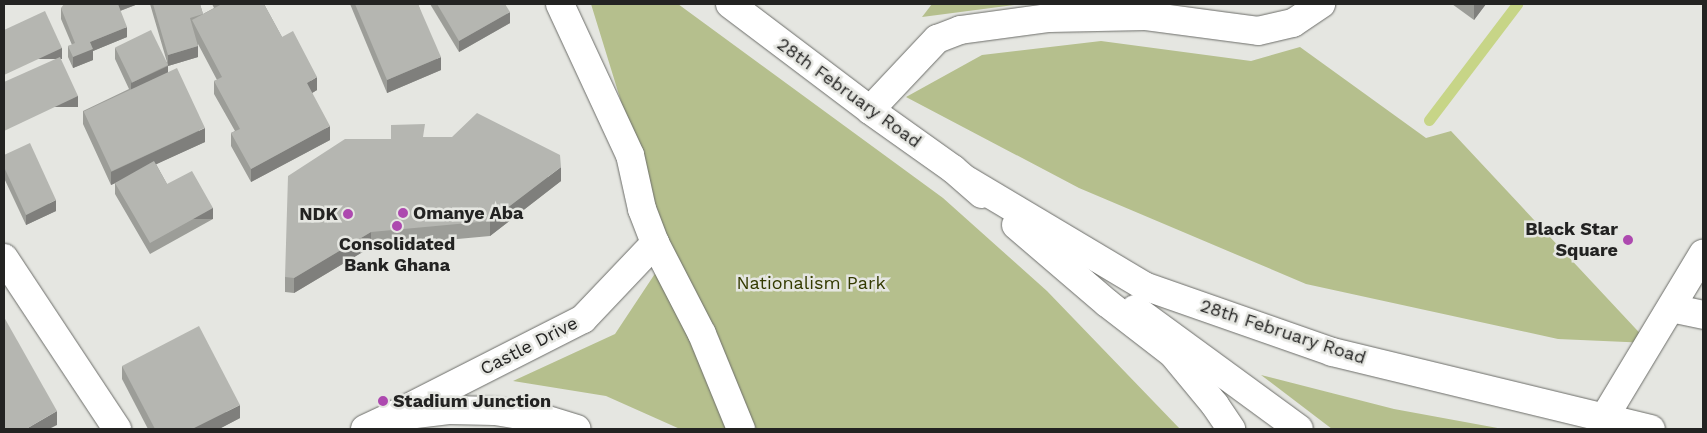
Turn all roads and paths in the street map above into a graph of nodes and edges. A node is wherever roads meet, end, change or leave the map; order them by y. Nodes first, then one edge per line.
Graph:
1 (560, 4) edge
2 (730, 4) edge
3 (1321, 4) edge
4 (870, 110) junction
5 (968, 181) junction
6 (655, 243) junction
7 (1703, 254) edge
8 (4, 258) edge
9 (1671, 308) junction
10 (1703, 315) edge
11 (391, 417) junction
12 (1604, 418) junction
13 (117, 429) edge
14 (365, 429) edge
15 (576, 429) edge
16 (741, 429) edge
17 (1231, 429) edge
18 (1299, 429) edge
19 (1651, 429) edge

1 - 6 main road
2 - 4 main road, 28th February Road
3 - 4 main road
4 - 5 main road, 28th February Road
5 - 12 main road, 28th February Road
5 - 17 main road, 28th February Road
5 - 18 main road
6 - 11 main road, Castle Drive
6 - 16 main road
7 - 9 main road
8 - 13 main road
9 - 10 main road
9 - 12 main road
11 - 14 main road, Castle Drive
11 - 15 main road
12 - 19 main road, 28th February Road

